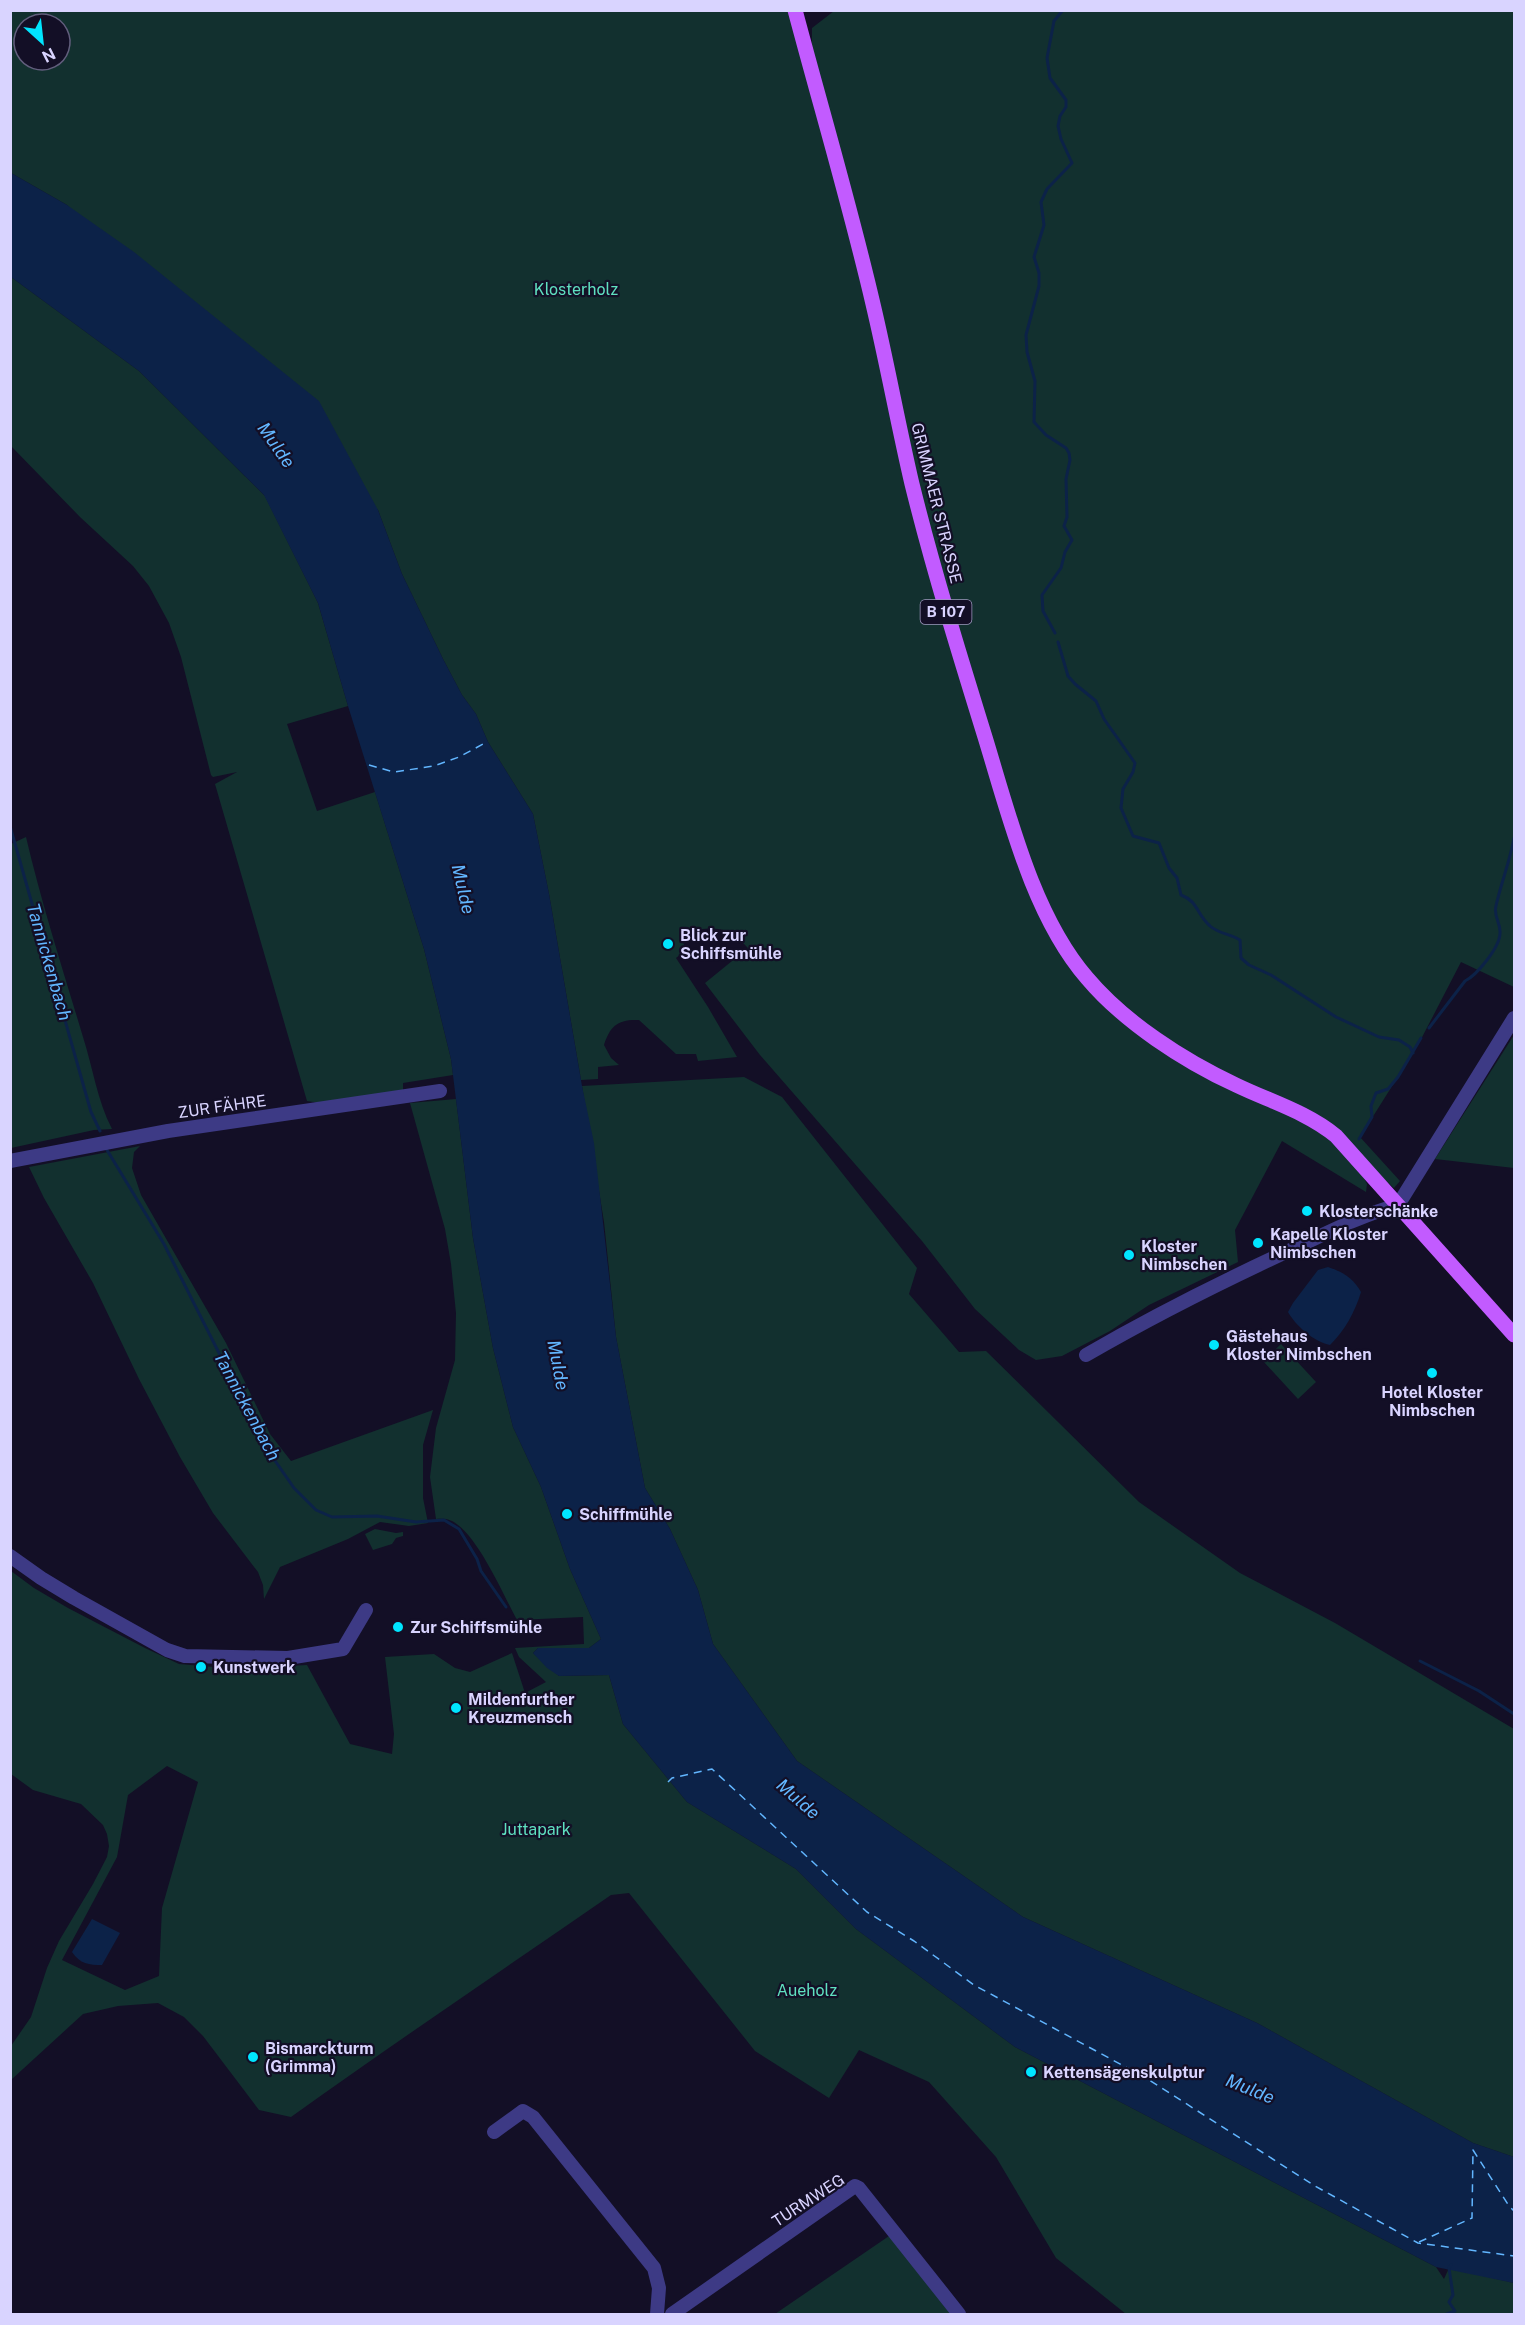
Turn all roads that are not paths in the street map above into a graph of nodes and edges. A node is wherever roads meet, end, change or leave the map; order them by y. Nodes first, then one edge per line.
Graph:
1 (795, 10) edge
2 (1514, 1019) edge
3 (440, 1091) dead end
4 (10, 1161) edge
5 (1398, 1205) junction
6 (1515, 1335) edge
7 (1086, 1355) dead end
8 (10, 1556) edge
9 (366, 1610) dead end
10 (494, 2132) dead end
11 (657, 2314) edge
12 (672, 2314) edge
13 (959, 2314) edge

1 - 5 main road, GRIMMAER STRASSE / B 107
2 - 5 street
3 - 4 street, ZUR FÄHRE
5 - 6 main road, B 107
5 - 7 street
8 - 9 street
10 - 11 street
12 - 13 street, TURMWEG

